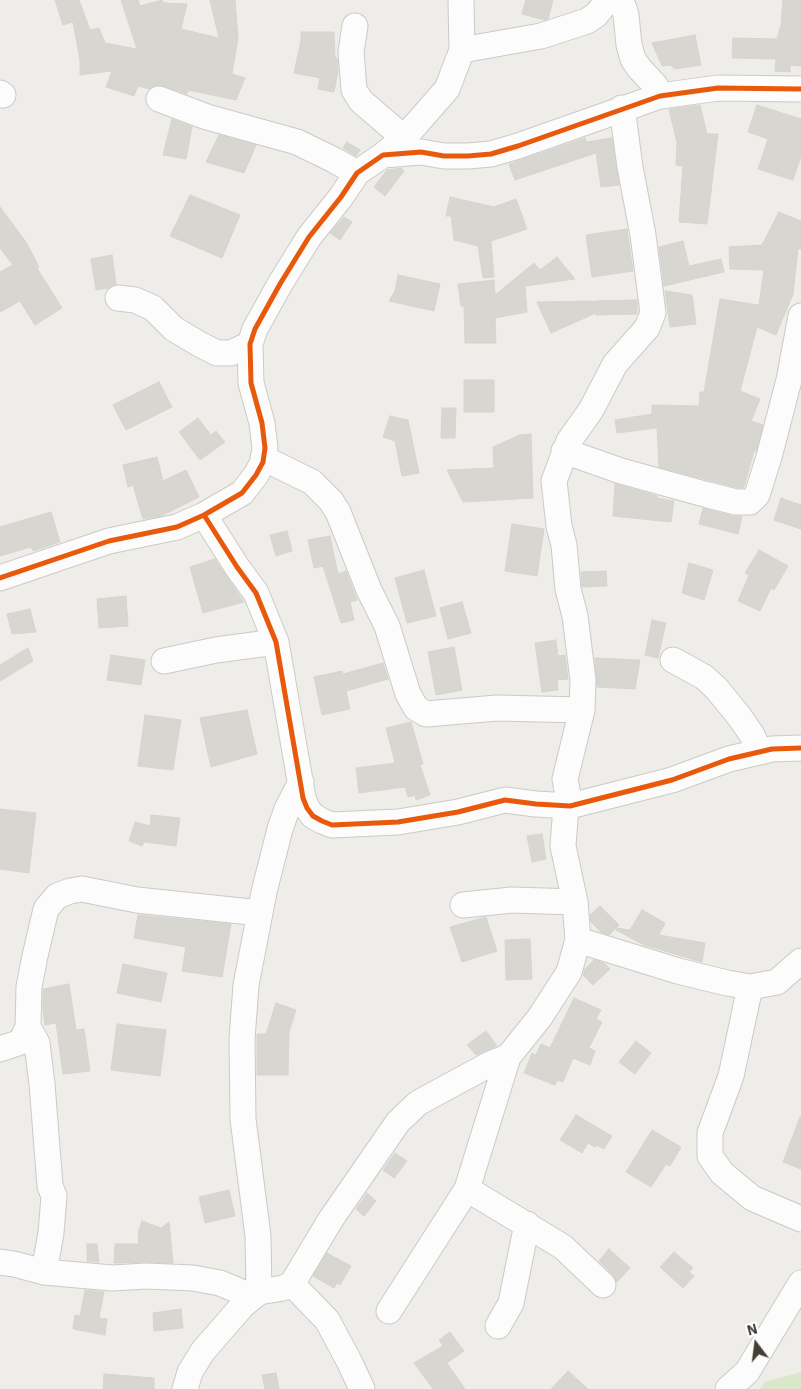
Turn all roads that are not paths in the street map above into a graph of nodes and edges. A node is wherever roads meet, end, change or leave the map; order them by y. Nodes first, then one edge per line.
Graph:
1 (461, 0) edge
2 (614, 0) edge
3 (354, 26) dead end
4 (462, 50) junction
5 (801, 89) edge
6 (660, 96) junction
7 (159, 99) dead end
8 (622, 108) junction
9 (404, 138) junction
10 (383, 154) junction
11 (357, 173) junction
12 (118, 298) dead end
13 (801, 316) edge
14 (250, 344) junction
15 (564, 451) junction
16 (263, 458) junction
17 (204, 515) junction
18 (0, 578) edge
19 (276, 642) junction
20 (673, 660) dead end
21 (164, 661) dead end
22 (582, 710) junction
23 (801, 748) edge
24 (760, 752) junction
25 (301, 782) junction
26 (568, 806) junction
27 (575, 902) junction
28 (463, 905) dead end
29 (260, 913) junction
30 (578, 940) junction
31 (801, 962) edge
32 (750, 987) junction
33 (28, 1026) junction
34 (0, 1049) edge
35 (508, 1057) junction
36 (467, 1189) junction
37 (801, 1219) edge
38 (527, 1224) junction
39 (0, 1262) edge
40 (44, 1272) junction
41 (801, 1283) edge
42 (292, 1284) junction
43 (603, 1285) dead end
44 (256, 1294) junction
45 (388, 1311) dead end
46 (498, 1326) dead end
47 (184, 1389) edge
48 (362, 1389) edge
49 (728, 1389) edge

1 - 4 street
2 - 4 street
2 - 6 street
3 - 9 street
4 - 9 street
5 - 6 street
6 - 8 street
7 - 11 street
8 - 10 street
8 - 15 street
9 - 10 street
10 - 11 street
11 - 14 street
12 - 14 street
13 - 15 street
14 - 16 street
15 - 22 street
16 - 17 street
16 - 22 street
17 - 18 street
17 - 19 street
19 - 21 street
19 - 25 street
20 - 24 street
22 - 26 street
23 - 24 street
24 - 26 street
25 - 26 street
25 - 29 street
26 - 27 street
27 - 28 street
27 - 30 street
29 - 33 street
29 - 44 street
30 - 32 street
30 - 35 street
31 - 32 street
32 - 37 street
33 - 34 street
33 - 40 street
35 - 36 street
35 - 42 street
36 - 38 street
36 - 45 street
38 - 43 street
38 - 46 street
39 - 40 street
40 - 44 street
41 - 49 street
42 - 44 street
42 - 48 street
44 - 47 street

